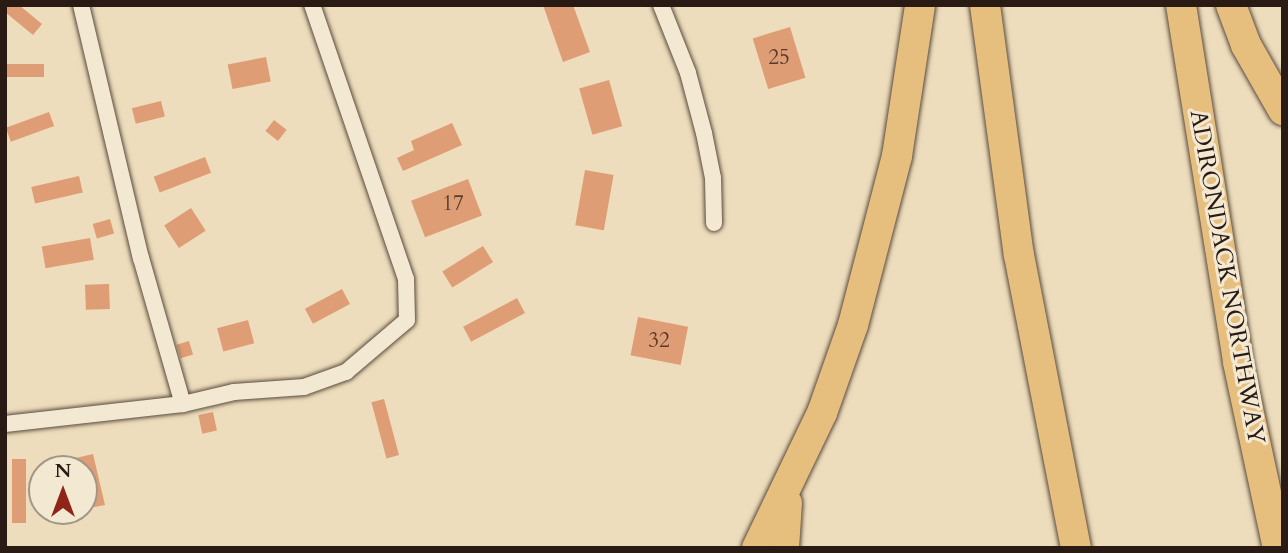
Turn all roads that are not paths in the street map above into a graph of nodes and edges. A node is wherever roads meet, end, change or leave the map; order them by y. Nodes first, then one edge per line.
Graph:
1 (81, 5) edge
2 (312, 5) edge
3 (661, 5) edge
4 (920, 5) edge
5 (985, 5) edge
6 (1181, 5) edge
7 (1231, 5) edge
8 (1283, 110) edge
9 (714, 223) dead end
10 (183, 404) junction
11 (5, 424) edge
12 (788, 488) junction
13 (757, 548) edge
14 (784, 548) edge
15 (1076, 548) edge
16 (1278, 548) edge

1 - 10 street
2 - 10 street
3 - 9 street
4 - 12 highway
5 - 15 highway
6 - 16 highway, ADIRONDACK NORTHWAY
7 - 8 highway
10 - 11 street
12 - 13 highway
12 - 14 highway

